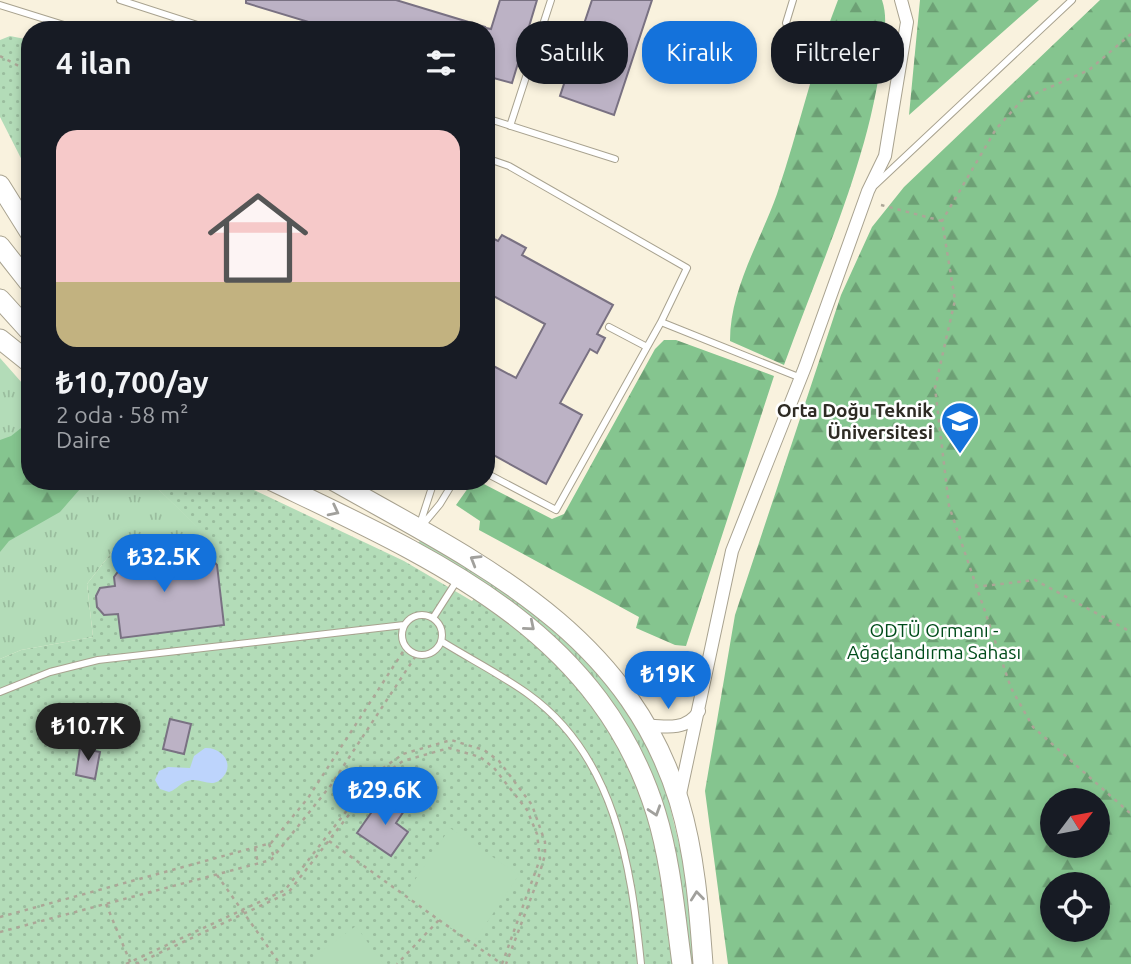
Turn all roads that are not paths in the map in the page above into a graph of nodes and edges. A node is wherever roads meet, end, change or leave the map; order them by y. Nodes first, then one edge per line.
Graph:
1 (120, 0) edge
2 (551, 0) edge
3 (793, 0) edge
4 (901, 0) edge
5 (1072, 0) edge
6 (0, 5) edge
7 (51, 21) edge
8 (184, 21) edge
9 (787, 21) edge
10 (495, 121) edge
11 (510, 125) junction
12 (615, 159) dead end
13 (495, 162) edge
14 (0, 185) edge
15 (868, 191) junction
16 (21, 219) edge
17 (0, 246) edge
18 (21, 273) edge
19 (0, 299) edge
20 (21, 322) edge
21 (661, 322) junction
22 (609, 327) dead end
23 (0, 339) edge
24 (647, 347) junction
25 (21, 356) edge
26 (801, 378) junction
27 (495, 478) edge
28 (290, 490) edge
29 (350, 490) edge
30 (431, 490) edge
31 (449, 490) edge
32 (418, 529) junction
33 (408, 549) junction
34 (459, 577) junction
35 (433, 618) junction
36 (403, 628) junction
37 (441, 642) junction
38 (0, 692) edge
39 (699, 711) junction
40 (645, 725) junction
41 (678, 800) junction
42 (641, 964) edge
43 (682, 964) edge
44 (704, 964) edge

1 - 8 lane
2 - 11 lane
3 - 9 lane
4 - 15 street
5 - 15 lane
6 - 7 lane
10 - 11 lane
11 - 12 lane
13 - 21 lane
14 - 16 main road
15 - 26 street
17 - 18 main road
19 - 20 main road
21 - 24 lane
21 - 26 lane
22 - 24 lane
23 - 25 main road
24 - 27 lane
26 - 39 street
28 -> 33 main road
29 - 32 main road
30 - 32 lane
31 - 32 lane
32 - 33 main road
40 -> 32 main road
33 - 34 main road
34 - 35 lane
34 -> 43 main road
35 - 36 lane
35 - 37 lane
36 - 37 lane
36 - 38 lane
37 - 42 lane
39 - 40 street
39 - 41 street
40 - 41 main road
44 -> 41 main road

